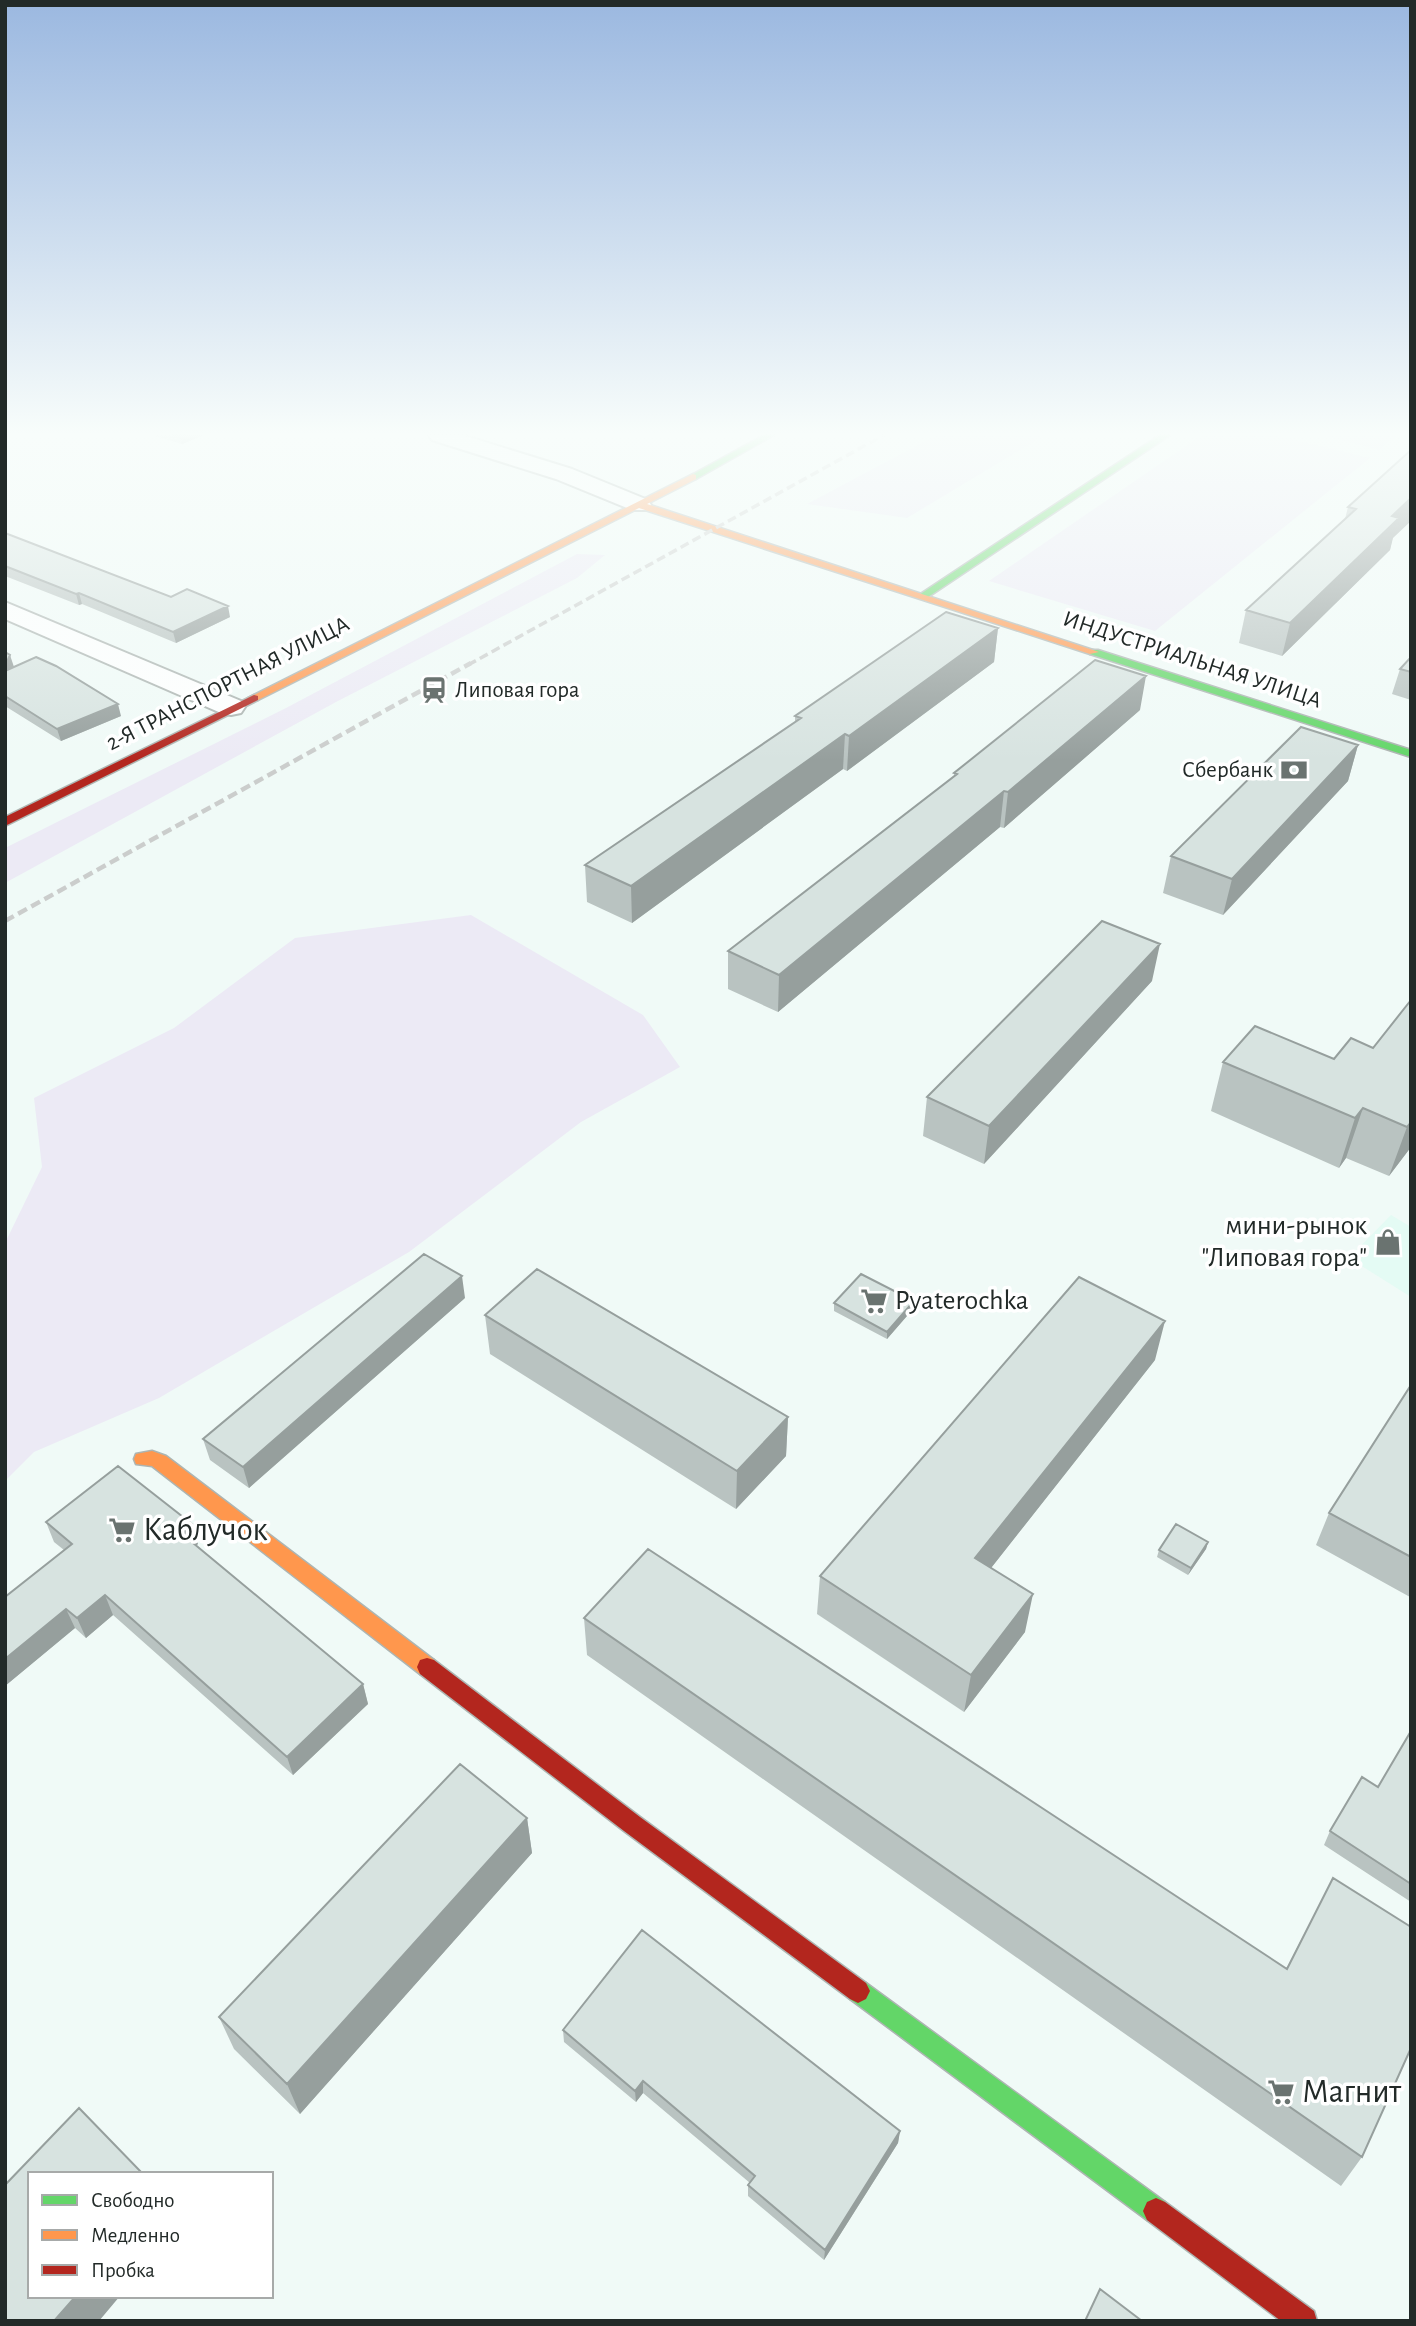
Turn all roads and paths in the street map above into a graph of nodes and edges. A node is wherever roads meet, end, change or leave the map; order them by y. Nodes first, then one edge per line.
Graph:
1 (562, 544) edge
2 (758, 544) edge
3 (1002, 544) edge
4 (921, 597) junction
5 (5, 610) edge
6 (231, 707) junction
7 (1411, 754) edge
8 (5, 822) edge
9 (144, 1459) dead end
10 (1304, 2321) edge

1 - 6 street, 2-Я ТРАНСПОРТНАЯ УЛИЦА
2 - 4 street, ИНДУСТРИАЛЬНАЯ УЛИЦА
3 - 4 street
4 - 7 street, ИНДУСТРИАЛЬНАЯ УЛИЦА
5 - 6 street
6 - 8 street, 2-Я ТРАНСПОРТНАЯ УЛИЦА
9 - 10 street

